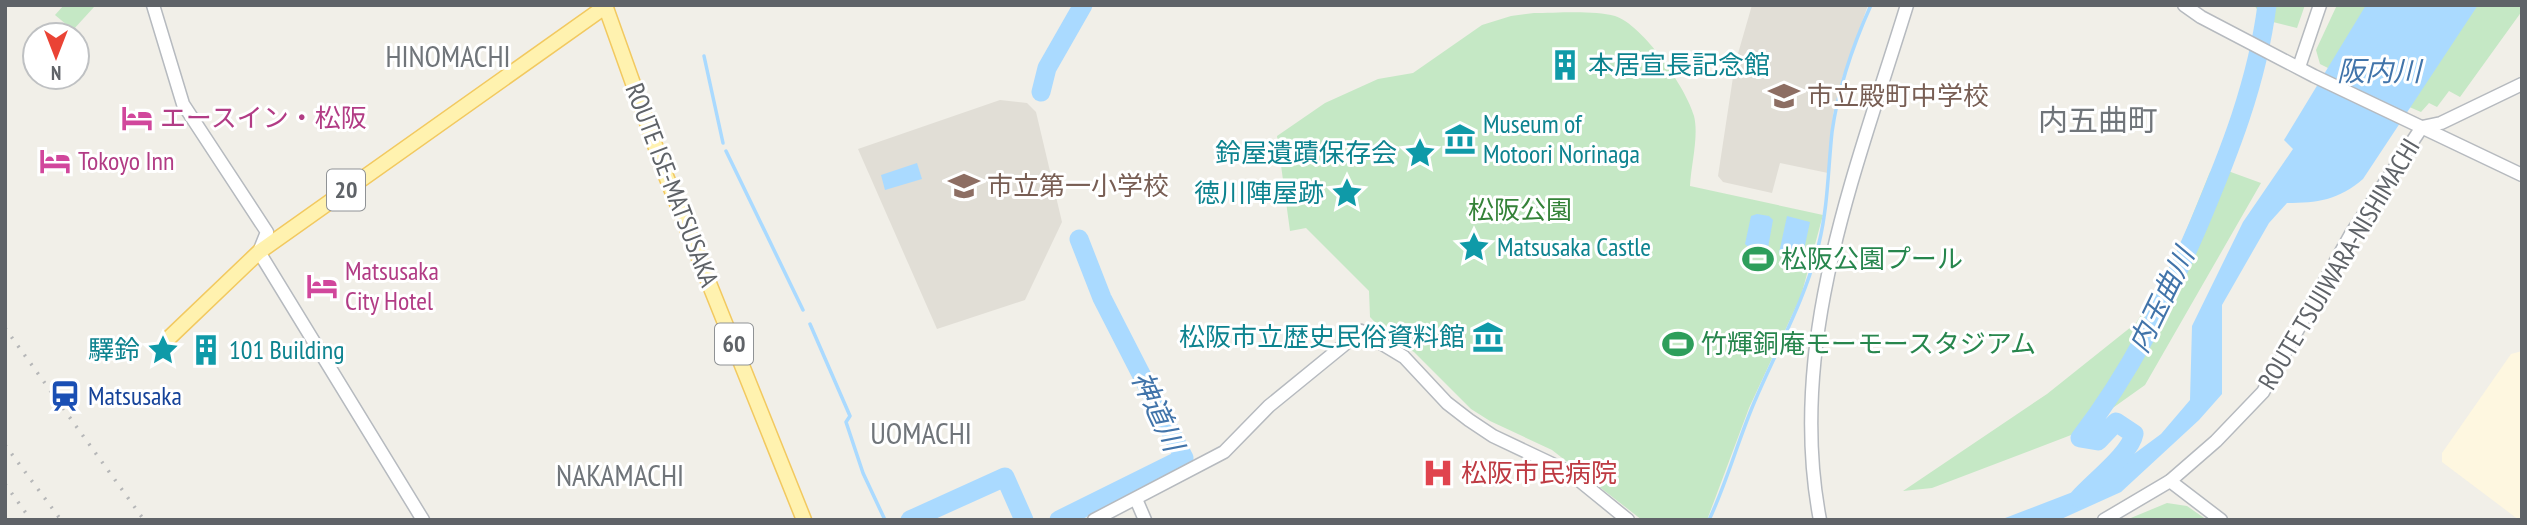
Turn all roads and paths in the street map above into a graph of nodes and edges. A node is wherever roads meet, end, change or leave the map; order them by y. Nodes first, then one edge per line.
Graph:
1 (153, 5) edge
2 (1907, 5) edge
3 (2184, 5) edge
4 (2320, 5) edge
5 (606, 6) edge
6 (2299, 67) junction
7 (2522, 83) edge
8 (2422, 127) junction
9 (2522, 175) edge
10 (258, 252) junction
11 (169, 338) dead end
12 (2170, 481) junction
13 (1136, 499) junction
14 (423, 520) edge
15 (804, 520) edge
16 (1094, 520) edge
17 (1145, 520) edge
18 (1628, 520) edge
19 (1820, 520) edge
20 (2105, 520) edge
21 (2221, 520) edge

1 - 10 street
2 - 19 street
3 - 6 street
4 - 6 street
5 - 10 main road, 20
5 - 15 main road, ROUTE ISE-MATSUSAKA / 60
6 - 8 street
7 - 8 street, ROUTE TSUJIWARA-NISHIMACHI
8 - 9 street
8 - 12 street, ROUTE TSUJIWARA-NISHIMACHI
10 - 11 main road, 20
10 - 14 street
12 - 20 street, ROUTE TSUJIWARA-NISHIMACHI
12 - 21 street
13 - 16 street
13 - 17 street
13 - 18 street

